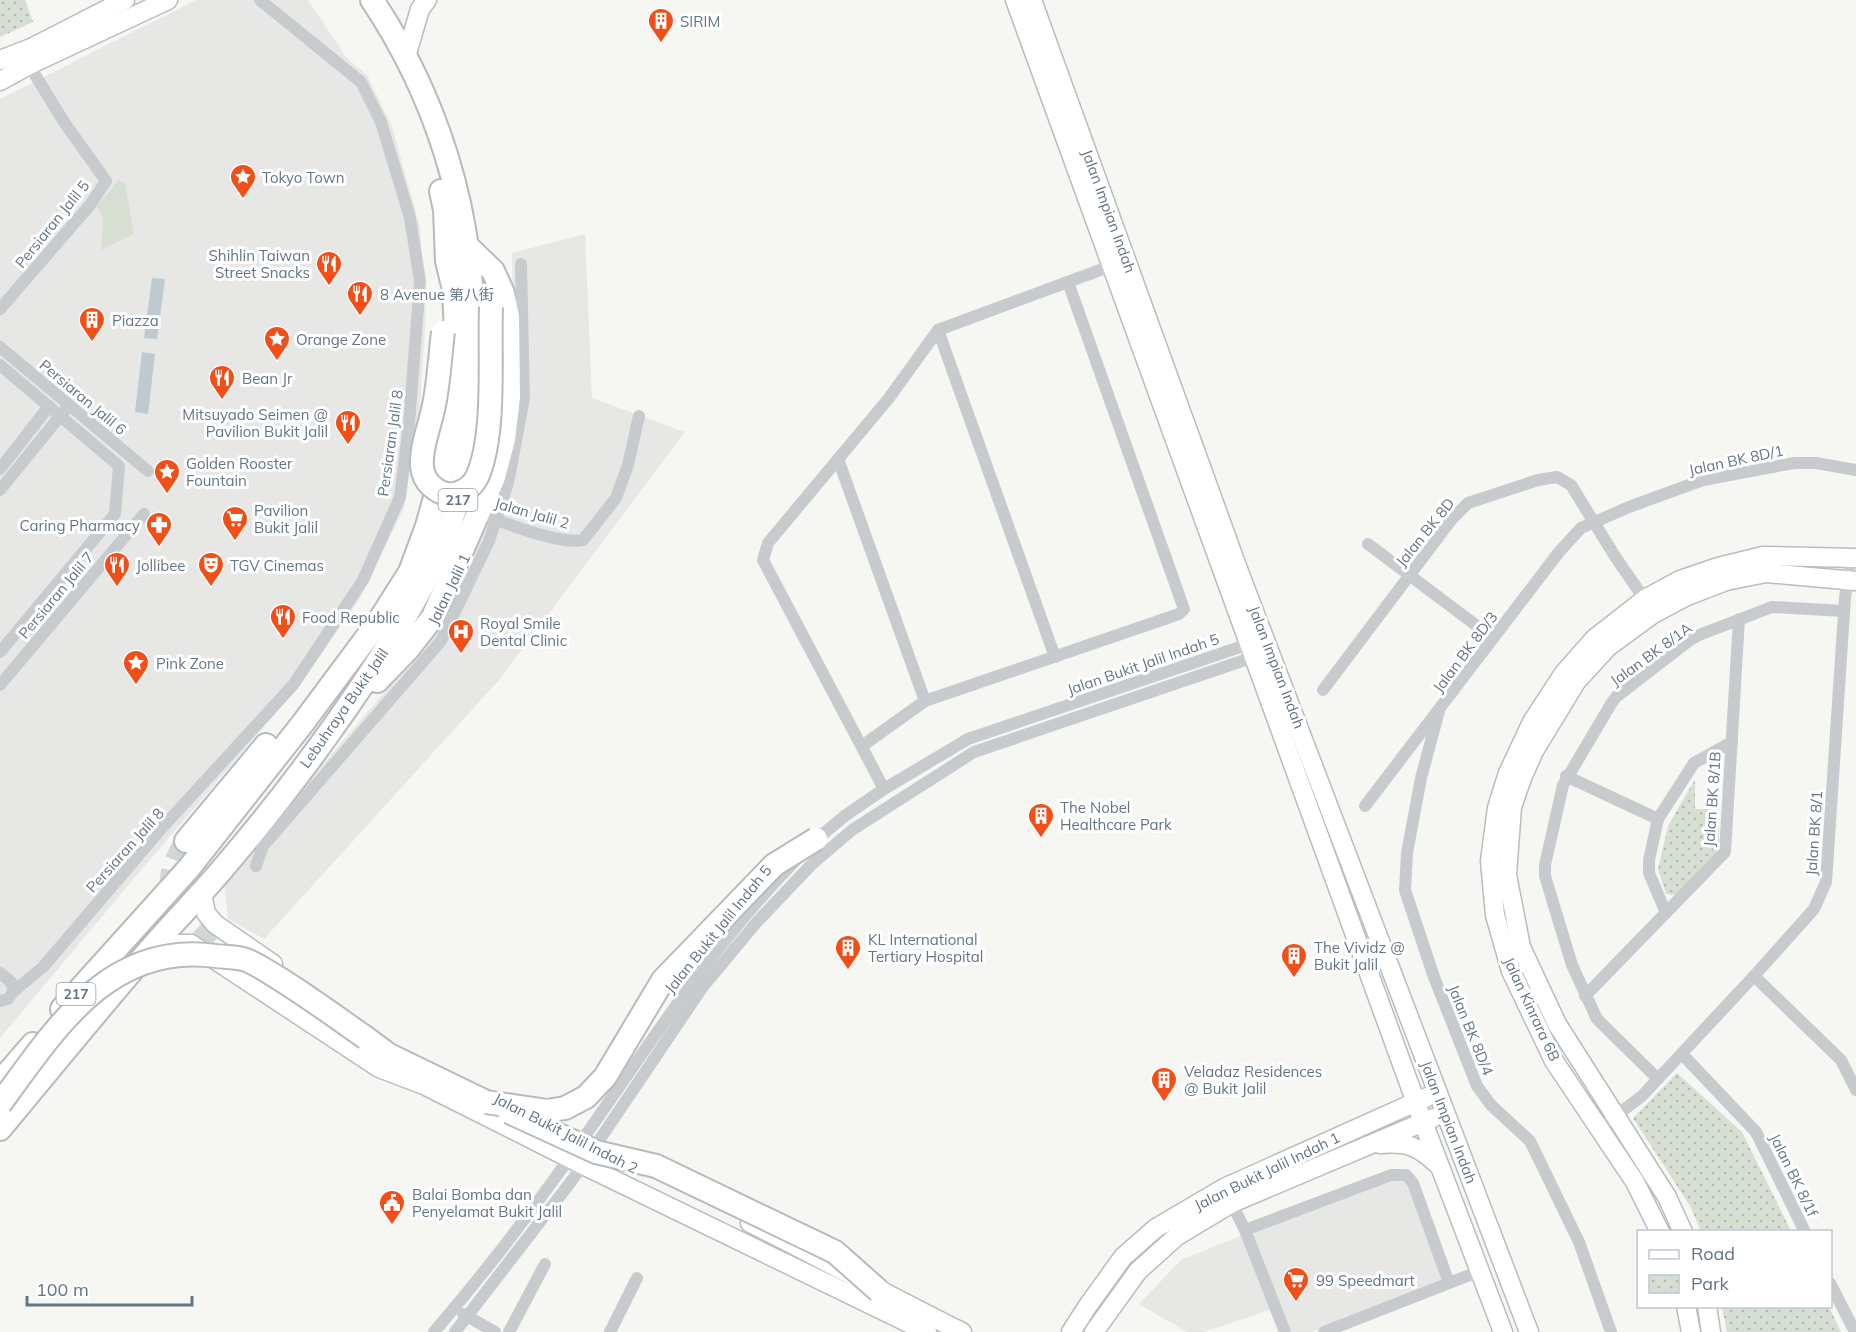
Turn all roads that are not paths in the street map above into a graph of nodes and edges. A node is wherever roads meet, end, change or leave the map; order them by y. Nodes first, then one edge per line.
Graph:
1 (125, 0) edge
2 (168, 0) edge
3 (260, 0) edge
4 (354, 0) edge
5 (372, 0) edge
6 (427, 0) edge
7 (1015, 0) edge
8 (1032, 0) edge
9 (406, 57) junction
10 (0, 60) edge
11 (29, 65) junction
12 (0, 81) edge
13 (467, 246) junction
14 (447, 261) junction
15 (521, 264) dead end
16 (1111, 266) junction
17 (1068, 282) junction
18 (0, 309) edge
19 (938, 330) junction
20 (0, 347) edge
21 (0, 365) edge
22 (69, 405) junction
23 (49, 406) junction
24 (61, 416) junction
25 (639, 416) dead end
26 (838, 459) junction
27 (0, 469) edge
28 (1856, 470) edge
29 (148, 471) dead end
30 (0, 490) edge
31 (115, 514) joint
32 (144, 514) dead end
33 (488, 516) junction
34 (1593, 522) junction
35 (1368, 544) dead end
36 (1854, 558) edge
37 (1409, 576) junction
38 (1851, 581) edge
39 (1649, 607) junction
40 (1844, 610) junction
41 (1739, 619) junction
42 (380, 621) junction
43 (1493, 638) junction
44 (1251, 651) junction
45 (0, 652) edge
46 (1055, 657) junction
47 (0, 685) edge
48 (1323, 690) dead end
49 (925, 701) junction
50 (1439, 711) junction
51 (337, 724) junction
52 (1732, 742) junction
53 (862, 746) junction
54 (1566, 776) junction
55 (884, 789) junction
56 (1365, 806) dead end
57 (1658, 819) junction
58 (816, 839) junction
59 (186, 841) tunnel mouth
60 (256, 866) dead end
61 (202, 893) junction
62 (1665, 913) junction
63 (150, 950) junction
64 (0, 973) edge
65 (1754, 976) junction
66 (14, 992) junction
67 (1585, 996) junction
68 (0, 1001) edge
69 (1682, 1054) junction
70 (1658, 1079) junction
71 (0, 1082) edge
72 (1856, 1090) edge
73 (1438, 1092) junction
74 (1415, 1101) junction
75 (486, 1102) junction
76 (0, 1104) edge
77 (1446, 1113) junction
78 (1615, 1116) junction
79 (1423, 1122) junction
80 (1599, 1128) junction
81 (0, 1129) edge
82 (588, 1144) junction
83 (1367, 1145) junction
84 (576, 1161) junction
85 (1440, 1166) junction
86 (1228, 1196) junction
87 (1245, 1230) junction
88 (1659, 1230) edge
89 (1682, 1230) edge
90 (1804, 1230) edge
91 (544, 1264) dead end
92 (1480, 1271) junction
93 (480, 1274) junction
94 (637, 1278) dead end
95 (1449, 1283) junction
96 (492, 1285) junction
97 (1832, 1287) edge
98 (879, 1292) junction
99 (454, 1308) junction
100 (1686, 1308) edge
101 (1707, 1308) edge
102 (468, 1318) junction
103 (434, 1332) edge
104 (455, 1332) edge
105 (495, 1332) edge
106 (509, 1332) edge
107 (610, 1332) edge
108 (927, 1332) edge
109 (962, 1332) edge
110 (1071, 1332) edge
111 (1094, 1332) edge
112 (1285, 1332) edge
113 (1324, 1332) edge
114 (1503, 1332) edge
115 (1529, 1332) edge
116 (1611, 1332) edge
117 (1691, 1332) edge
118 (1711, 1332) edge
119 (1855, 1332) edge

1 - 10 street
2 - 11 street
3 - 66 street, Persiaran Jalil 8
4 - 14 highway, Lebuhraya Bukit Jalil / 217
5 - 9 highway, Lebuhraya Bukit Jalil / 217
6 - 9 street
7 - 16 street, Jalan Impian Indah
8 - 73 street, Jalan Impian Indah
9 - 13 highway, Lebuhraya Bukit Jalil / 217
11 - 12 street
11 - 18 street, Persiaran Jalil 5
13 - 14 highway, bridge
13 - 33 highway
13 - 51 highway, Lebuhraya Bukit Jalil / 217
14 - 42 highway, Lebuhraya Bukit Jalil / 217
15 - 33 street, Jalan Jalil 1
16 - 17 street
16 - 44 street, Jalan Impian Indah
17 - 19 street
17 - 46 street
19 - 26 street
19 - 46 street
20 - 22 street, Persiaran Jalil 6
21 - 23 street, Persiaran Jalil 6
22 - 24 street
22 - 29 street, Persiaran Jalil 6
23 - 24 street, Persiaran Jalil 6
23 - 27 street
24 - 30 street
24 - 31 street, Persiaran Jalil 6
25 - 33 street, Jalan Jalil 2
26 - 49 street
26 - 53 street
28 - 34 street, Jalan BK 8D/1
31 - 45 street, Persiaran Jalil 7
32 - 47 street, Persiaran Jalil 7
33 - 51 highway
33 - 60 street, Jalan Jalil 1
34 - 37 street, Jalan BK 8D
34 - 39 street, Jalan BK 8D
34 - 43 street, Jalan BK 8D/3
35 - 37 street
36 - 38 street, Jalan BK 8/1
36 - 39 street, Jalan Kinrara 6B
37 - 43 street
37 - 48 street, Jalan BK 8D
38 - 39 street, Jalan Kinrara 6B
38 - 40 street, Jalan BK 8/1
39 - 78 street, Jalan Kinrara 6B
39 - 80 street, Jalan Kinrara 6B
40 - 41 street, Jalan BK 8/1A
40 - 65 street, Jalan BK 8/1
41 - 52 street, Jalan BK 8/1B
41 - 54 street, Jalan BK 8/1A
42 - 59 highway
42 - 71 highway, Lebuhraya Bukit Jalil / 217
43 - 50 street, Jalan BK 8D/3
44 - 55 street, Jalan Bukit Jalil Indah 5
44 - 74 street, Jalan Impian Indah
44 - 82 street, Jalan Bukit Jalil Indah 5
46 - 49 street
49 - 53 street
50 - 56 street, Jalan BK 8D/3
50 - 116 street, Jalan BK 8D/4
51 - 61 highway, Lebuhraya Bukit Jalil / 217
52 - 57 street
52 - 62 street, Jalan BK 8/1B
53 - 55 street
54 - 57 street
54 - 67 street, Jalan BK 8/1A
55 - 58 street, Jalan Bukit Jalil Indah 5
57 - 62 street
58 - 75 highway, bridge
58 - 82 street, Jalan Bukit Jalil Indah 5
61 - 63 highway, Lebuhraya Bukit Jalil / 217
61 - 82 street, Jalan Bukit Jalil Indah 2
62 - 67 street, Jalan BK 8/1B
63 - 81 highway, Lebuhraya Bukit Jalil / 217
63 - 84 street, Jalan Bukit Jalil Indah 2
64 - 66 street
65 - 69 street, Jalan BK 8/1
65 - 72 street
66 - 68 street, Persiaran Jalil 8
67 - 70 street, Jalan BK 8/1A
69 - 70 street, Jalan BK 8/1
69 - 90 street, Jalan BK 8/1f
70 - 78 street, Jalan BK 8/1
73 - 74 street, Jalan Bukit Jalil Indah 1
73 - 77 street, Jalan Impian Indah
74 - 79 street, Jalan Impian Indah
74 - 86 street, Jalan Bukit Jalil Indah 1
75 - 76 highway, bridge
75 - 98 highway, bridge
77 - 79 street, Jalan Bukit Jalil Indah 1
77 - 115 street, Jalan Impian Indah
78 - 80 street, Jalan BK 8/1
78 - 89 street, Jalan Kinrara 6B
79 - 83 street, Jalan Bukit Jalil Indah 1
79 - 85 street, Jalan Impian Indah
80 - 88 street, Jalan Kinrara 6B
82 - 84 street
82 - 98 street, Jalan Bukit Jalil Indah 2
83 - 85 street
83 - 86 street, Jalan Bukit Jalil Indah 1
84 - 93 street
84 - 96 street
84 - 108 street, Jalan Bukit Jalil Indah 2
85 - 92 street, Jalan Impian Indah
86 - 87 street
86 - 110 street, Jalan Bukit Jalil Indah 1
86 - 111 street, Jalan Bukit Jalil Indah 1
87 - 95 street
87 - 112 street
91 - 106 street
92 - 95 street
92 - 114 street, Jalan Impian Indah
93 - 96 street
93 - 99 street
94 - 107 street
95 - 113 street
96 - 102 street
97 - 119 street
98 - 109 street, Jalan Bukit Jalil Indah 2
99 - 102 street
99 - 103 street
100 - 117 street
101 - 118 street
102 - 104 street
102 - 105 street

